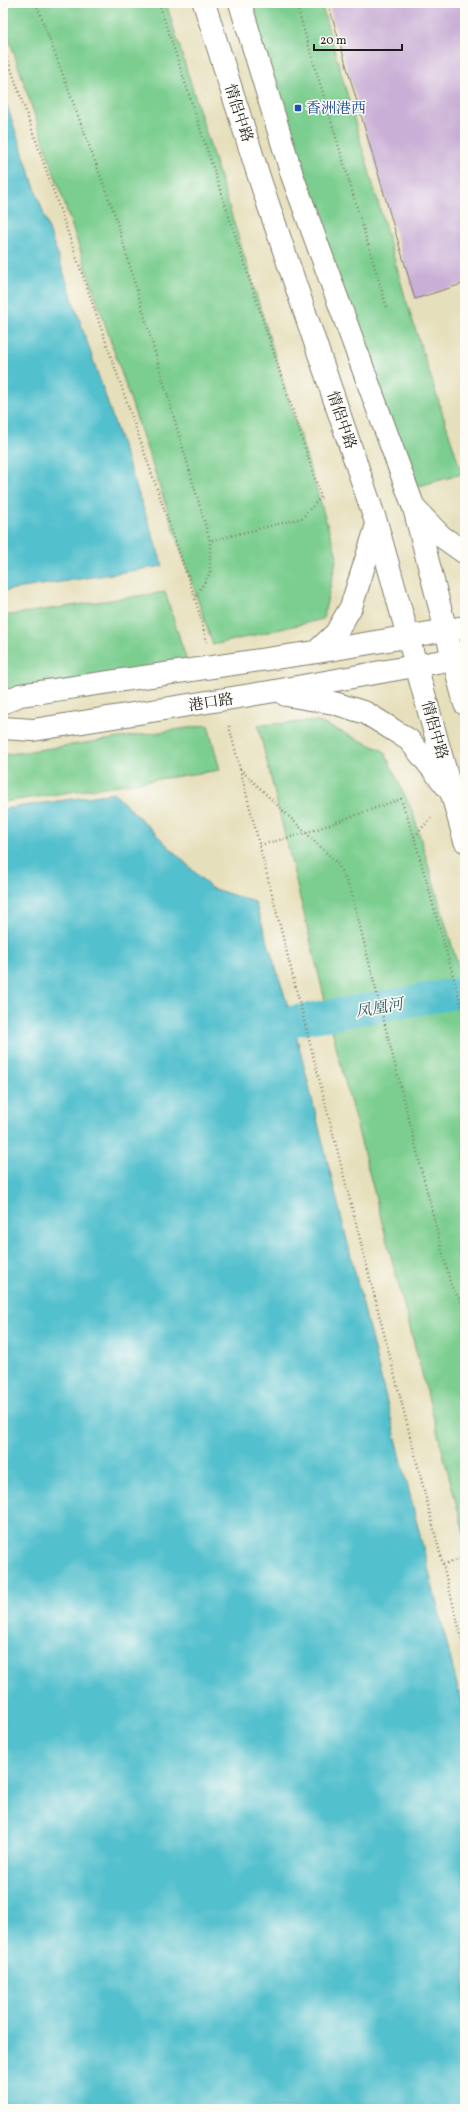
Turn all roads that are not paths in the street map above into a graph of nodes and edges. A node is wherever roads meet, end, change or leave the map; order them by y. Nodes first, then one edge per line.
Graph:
1 (204, 3) edge
2 (240, 3) edge
3 (414, 508) junction
4 (377, 525) junction
5 (465, 553) edge
6 (456, 628) edge
7 (409, 636) junction
8 (316, 652) junction
9 (459, 659) edge
10 (417, 666) junction
11 (269, 692) junction
12 (3, 703) edge
13 (465, 704) edge
14 (3, 728) edge
15 (453, 794) junction
16 (465, 841) edge

1 - 4 main road, 情侶中路
2 - 3 main road
3 - 5 main road
3 - 6 main road
4 - 7 main road, 情侶中路
4 - 8 main road
6 - 7 main road
6 - 9 main road
7 - 8 main road
7 - 10 main road, 情侶中路
8 - 12 main road
9 - 10 main road, 港口路
9 - 13 main road
10 - 11 main road, 港口路
10 - 15 main road, 情侶中路
11 - 14 main road, 港口路
11 - 15 main road
15 - 16 main road, 情侶中路

